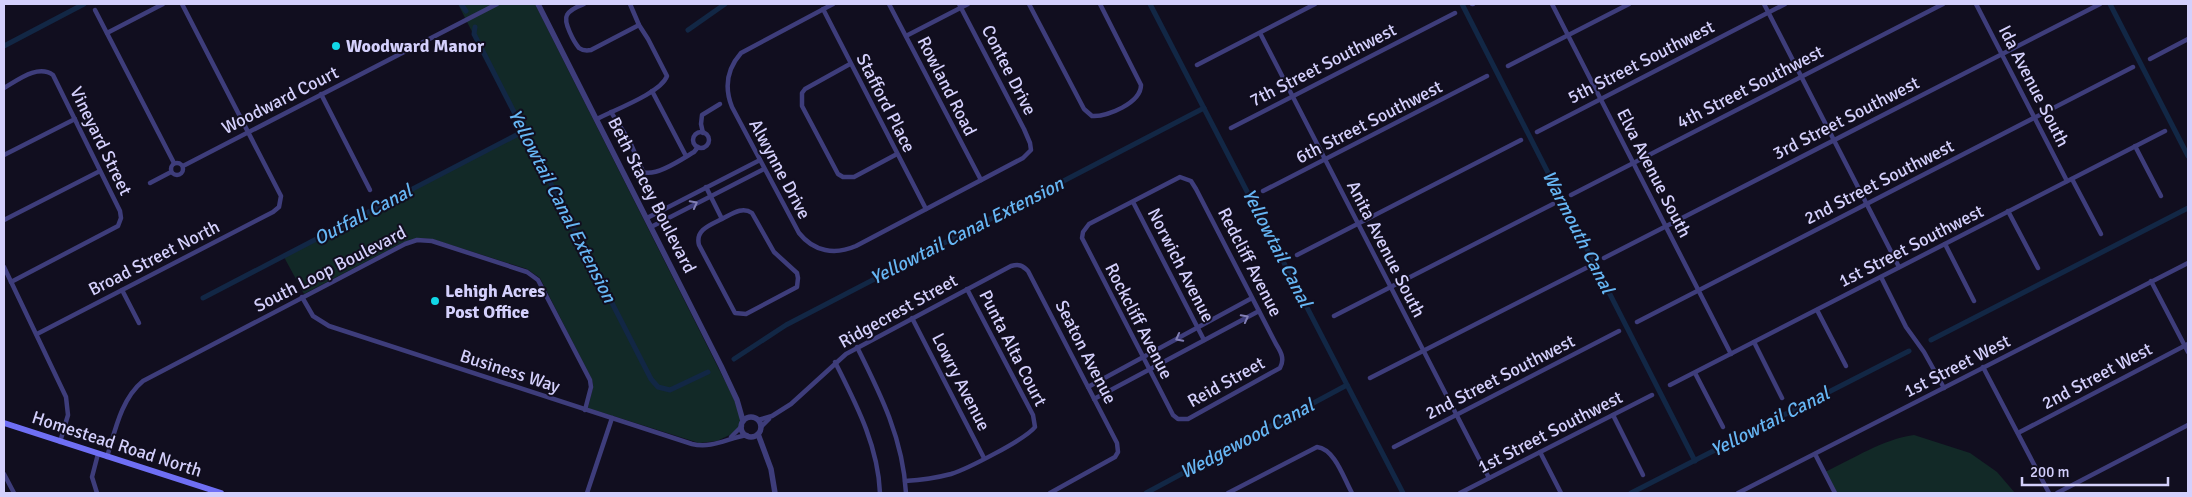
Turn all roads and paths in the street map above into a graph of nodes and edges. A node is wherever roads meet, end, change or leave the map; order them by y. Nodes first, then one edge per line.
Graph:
1 (163, 4) edge
2 (182, 4) edge
3 (497, 4) edge
4 (538, 4) edge
5 (584, 4) edge
6 (630, 4) edge
7 (833, 4) edge
8 (889, 4) edge
9 (968, 4) edge
10 (1029, 4) edge
11 (1100, 4) edge
12 (1315, 4) edge
13 (1552, 4) edge
14 (1629, 4) edge
15 (1764, 4) edge
16 (1785, 4) edge
17 (1943, 4) edge
18 (1976, 4) edge
19 (2100, 4) edge
20 (960, 6) edge
21 (822, 9) junction
22 (95, 10) dead end
23 (1768, 12) junction
24 (1454, 13) dead end
25 (639, 25) junction
26 (107, 33) junction
27 (1260, 33) junction
28 (1568, 35) junction
29 (906, 36) junction
30 (2188, 39) edge
31 (2002, 53) junction
32 (2150, 59) dead end
33 (850, 64) junction
34 (1198, 65) dead end
35 (1508, 66) dead end
36 (2133, 67) dead end
37 (1487, 76) dead end
38 (1801, 76) junction
39 (4, 88) edge
40 (652, 91) junction
41 (321, 94) junction
42 (1292, 96) junction
43 (1601, 99) junction
44 (720, 104) dead end
45 (611, 112) junction
46 (2035, 117) junction
47 (75, 119) junction
48 (597, 119) junction
49 (1231, 128) dead end
50 (2166, 131) dead end
51 (248, 132) junction
52 (1537, 132) dead end
53 (703, 133) junction
54 (1521, 140) dead end
55 (1834, 140) junction
56 (2136, 146) junction
57 (698, 147) junction
58 (1031, 150) joint
59 (897, 154) junction
60 (4, 155) edge
61 (686, 156) junction
62 (760, 160) junction
63 (1325, 160) junction
64 (174, 163) junction
65 (1634, 163) junction
66 (183, 166) junction
67 (764, 169) junction
68 (100, 171) junction
69 (171, 172) junction
70 (981, 180) junction
71 (2070, 180) junction
72 (150, 183) dead end
73 (706, 188) junction
74 (370, 190) dead end
75 (1263, 191) dead end
76 (1571, 195) dead end
77 (710, 196) junction
78 (2161, 196) dead end
79 (1133, 202) junction
80 (1552, 204) dead end
81 (1867, 204) junction
82 (926, 209) junction
83 (2008, 211) junction
84 (647, 218) junction
85 (722, 219) junction
86 (4, 220) edge
87 (1358, 223) junction
88 (1666, 226) junction
89 (651, 227) junction
90 (2101, 234) dead end
91 (1944, 244) junction
92 (1296, 255) dead end
93 (1604, 258) dead end
94 (2188, 262) edge
95 (1023, 266) joint
96 (4, 267) edge
97 (1899, 267) junction
98 (1586, 268) dead end
99 (2038, 268) dead end
100 (1881, 277) junction
101 (2152, 281) junction
102 (11, 282) junction
103 (1390, 287) junction
104 (967, 289) junction
105 (122, 290) junction
106 (1699, 290) junction
107 (302, 298) junction
108 (1252, 298) junction
109 (1974, 301) dead end
110 (1817, 310) junction
111 (1259, 311) junction
112 (1334, 316) dead end
113 (912, 318) junction
114 (1637, 322) dead end
115 (139, 323) dead end
116 (1198, 328) junction
117 (1619, 331) dead end
118 (37, 334) junction
119 (1204, 340) junction
120 (1754, 342) junction
121 (2186, 344) edge
122 (857, 347) junction
123 (1423, 351) junction
124 (2188, 352) edge
125 (1731, 354) junction
126 (1143, 358) junction
127 (836, 362) junction
128 (1283, 364) joint
129 (1846, 366) dead end
130 (1984, 367) junction
131 (1149, 369) junction
132 (1695, 373) junction
133 (1370, 378) dead end
134 (1670, 385) dead end
135 (1088, 386) junction
136 (1944, 388) junction
137 (1652, 395) dead end
138 (1782, 398) dead end
139 (1094, 399) junction
140 (737, 400) junction
141 (585, 410) junction
142 (1456, 415) junction
143 (1612, 415) junction
144 (772, 416) junction
145 (750, 417) junction
146 (612, 418) junction
147 (1178, 419) joint
148 (758, 420) junction
149 (743, 423) junction
150 (4, 424) edge
151 (2188, 425) edge
152 (761, 427) junction
153 (1723, 427) dead end
154 (2018, 433) junction
155 (758, 434) junction
156 (749, 436) junction
157 (60, 442) junction
158 (723, 442) junction
159 (1394, 447) dead end
160 (762, 448) junction
161 (1540, 452) junction
162 (98, 454) junction
163 (1815, 454) junction
164 (107, 457) junction
165 (984, 458) junction
166 (4, 474) edge
167 (1643, 475) dead end
168 (1489, 478) junction
169 (905, 481) junction
170 (1468, 492) edge
171 (14, 493) edge
172 (97, 493) edge
173 (221, 493) edge
174 (587, 493) edge
175 (775, 493) edge
176 (880, 493) edge
177 (906, 493) edge
178 (1050, 493) edge
179 (1228, 493) edge
180 (1352, 493) edge
181 (1460, 493) edge
182 (1561, 493) edge
183 (1738, 493) edge
184 (1835, 493) edge
185 (2049, 493) edge
186 (2057, 493) edge

1 - 26 street
2 - 51 street
3 - 41 street, Woodward Court
4 - 48 street, Beth Stacey Boulevard
5 - 25 street
6 - 25 street
7 - 21 street, Alwynne Drive
8 - 29 street, Rowland Road
9 - 20 street
10 - 11 street
12 - 27 street
13 - 28 street, Elva Avenue South
14 - 28 street
15 - 23 street
16 - 23 street, 5th Street Southwest
17 - 38 street, 4th Street Southwest
18 - 31 street, Ida Avenue South
19 - 31 street, 3rd Street Southwest
20 - 29 street
20 - 58 street, Contee Drive
21 - 33 street, Stafford Place
21 - 62 street, Alwynne Drive
22 - 26 street
23 - 38 street
23 - 43 street, 5th Street Southwest
24 - 42 street, 7th Street Southwest
25 - 40 street
26 - 64 street
27 - 34 street
27 - 42 street, Anita Avenue South
28 - 35 street
28 - 43 street, Elva Avenue South
29 - 70 street, Rowland Road
30 - 32 street
31 - 46 street, Ida Avenue South
31 - 55 street, 3rd Street Southwest
33 - 59 street, Stafford Place
33 - 59 street
36 - 46 street, 2nd Street Southwest
37 - 63 street, 6th Street Southwest
38 - 55 street
38 - 65 street, 4th Street Southwest
39 - 47 street, Vineyard Street
40 - 45 street
40 - 61 street
41 - 51 street, Woodward Court
41 - 74 street
42 - 49 street, 7th Street Southwest
42 - 63 street, Anita Avenue South
43 - 52 street, 5th Street Southwest
43 - 65 street, Elva Avenue South
44 - 53 street
45 - 48 street
45 - 61 street
46 - 71 street, Ida Avenue South
46 - 81 street, 2nd Street Southwest
47 - 60 street
47 - 68 street, Vineyard Street
48 - 84 street, Beth Stacey Boulevard
50 - 56 street, 1st Street Southwest
51 - 66 street, Woodward Court
51 - 105 street, Broad Street North
53 - 57 street
53 - 57 street
54 - 87 street
55 - 81 street
55 - 88 street, 3rd Street Southwest
56 - 71 street, 1st Street Southwest
56 - 78 street
57 - 61 street
58 - 70 street, Alwynne Drive
59 - 82 street, Stafford Place
62 - 67 street, Alwynne Drive
62 - 73 street
63 - 75 street, 6th Street Southwest
63 - 87 street, Anita Avenue South
64 - 66 street
64 - 69 street
65 - 76 street, 4th Street Southwest
65 - 88 street, Elva Avenue South
66 - 69 street
67 - 77 street
67 - 82 street, Alwynne Drive
68 - 86 street
68 - 102 street, Vineyard Street
69 - 72 street
70 - 82 street, Alwynne Drive
71 - 83 street, 1st Street Southwest
71 - 90 street, Ida Avenue South
73 - 77 street
73 - 84 street
77 - 85 street
89 -> 77 street
79 - 108 street, Redcliff Avenue
79 - 116 street, Norwich Avenue
79 - 126 street, Rockcliff Avenue
80 - 103 street
81 - 97 street
81 - 106 street, 2nd Street Southwest
83 - 91 street, 1st Street Southwest
83 - 99 street
84 - 89 street, Beth Stacey Boulevard
85 - 85 street
87 - 92 street
87 - 103 street, Anita Avenue South
88 - 93 street, 3rd Street Southwest
88 - 106 street, Elva Avenue South
89 - 140 street, Beth Stacey Boulevard
91 - 97 street, 1st Street Southwest
91 - 109 street
94 - 101 street, 1st Street West
95 - 104 street, Ridgecrest Street
95 - 135 street, Seaton Avenue
96 - 102 street
97 - 100 street, 1st Street Southwest
98 - 123 street
100 - 110 street, 1st Street Southwest
100 - 136 street
101 - 121 street
101 - 130 street, 1st Street West
102 - 118 street
103 - 112 street
103 - 123 street, Anita Avenue South
104 - 113 street, Ridgecrest Street
104 - 165 street, Punta Alta Court
105 - 115 street
105 - 118 street, Broad Street North
106 - 114 street, 2nd Street Southwest
106 - 125 street, Elva Avenue South
107 - 141 street, Business Way
107 - 141 street, South Loop Boulevard
107 - 164 street, South Loop Boulevard
108 - 111 street, Redcliff Avenue
108 - 116 street
110 - 120 street, 1st Street Southwest
110 - 129 street
119 -> 111 street
111 - 128 street, Redcliff Avenue
113 - 122 street, Ridgecrest Street
113 - 165 street, Lowry Avenue
116 - 119 street, Norwich Avenue
116 -> 126 street
117 - 142 street, 2nd Street Southwest
118 - 157 street
119 - 131 street
120 - 125 street, 1st Street Southwest
120 - 138 street
121 - 124 street
121 - 154 street, 2nd Street West
122 - 127 street, Ridgecrest Street
122 - 169 street
123 - 133 street
123 - 142 street, Anita Avenue South
125 - 132 street, 1st Street Southwest
126 - 131 street, Rockcliff Avenue
126 - 135 street
127 - 144 street, Ridgecrest Street
127 - 176 street
128 - 147 street, Reid Street
130 - 136 street, 1st Street West
130 - 154 street
131 - 139 street
131 - 147 street, Rockcliff Avenue
132 - 134 street, 1st Street Southwest
132 - 153 street
135 - 139 street, Seaton Avenue
136 - 163 street, 1st Street West
137 - 143 street, 1st Street Southwest
139 - 178 street, Seaton Avenue
140 - 145 street, Beth Stacey Boulevard
140 - 149 street, Beth Stacey Boulevard
141 - 146 street, Business Way
142 - 159 street, 2nd Street Southwest
142 - 168 street, Anita Avenue South
143 - 161 street, 1st Street Southwest
143 - 167 street
144 - 148 street, Ridgecrest Street
144 - 152 street, Ridgecrest Street
145 - 148 street
145 - 149 street
146 - 158 street, Business Way
146 - 174 street
148 - 152 street
149 - 156 street
149 - 158 street
150 - 157 main road, Homestead Road North
151 - 186 street
152 - 155 street
154 - 185 street
155 - 156 street
155 - 160 street
156 - 158 street, Business Way
156 - 160 street
157 - 162 main road, Homestead Road North
160 - 175 street
161 - 168 street, 1st Street Southwest
161 - 182 street
162 - 164 main road, Homestead Road North
162 - 172 street
163 - 183 street, 1st Street West
163 - 184 street
164 - 173 main road, Homestead Road North
165 - 169 street, Punta Alta Court
166 - 171 street
168 - 170 street, 1st Street Southwest
169 - 177 street
170 - 181 street, 1st Street Southwest
179 - 180 street

